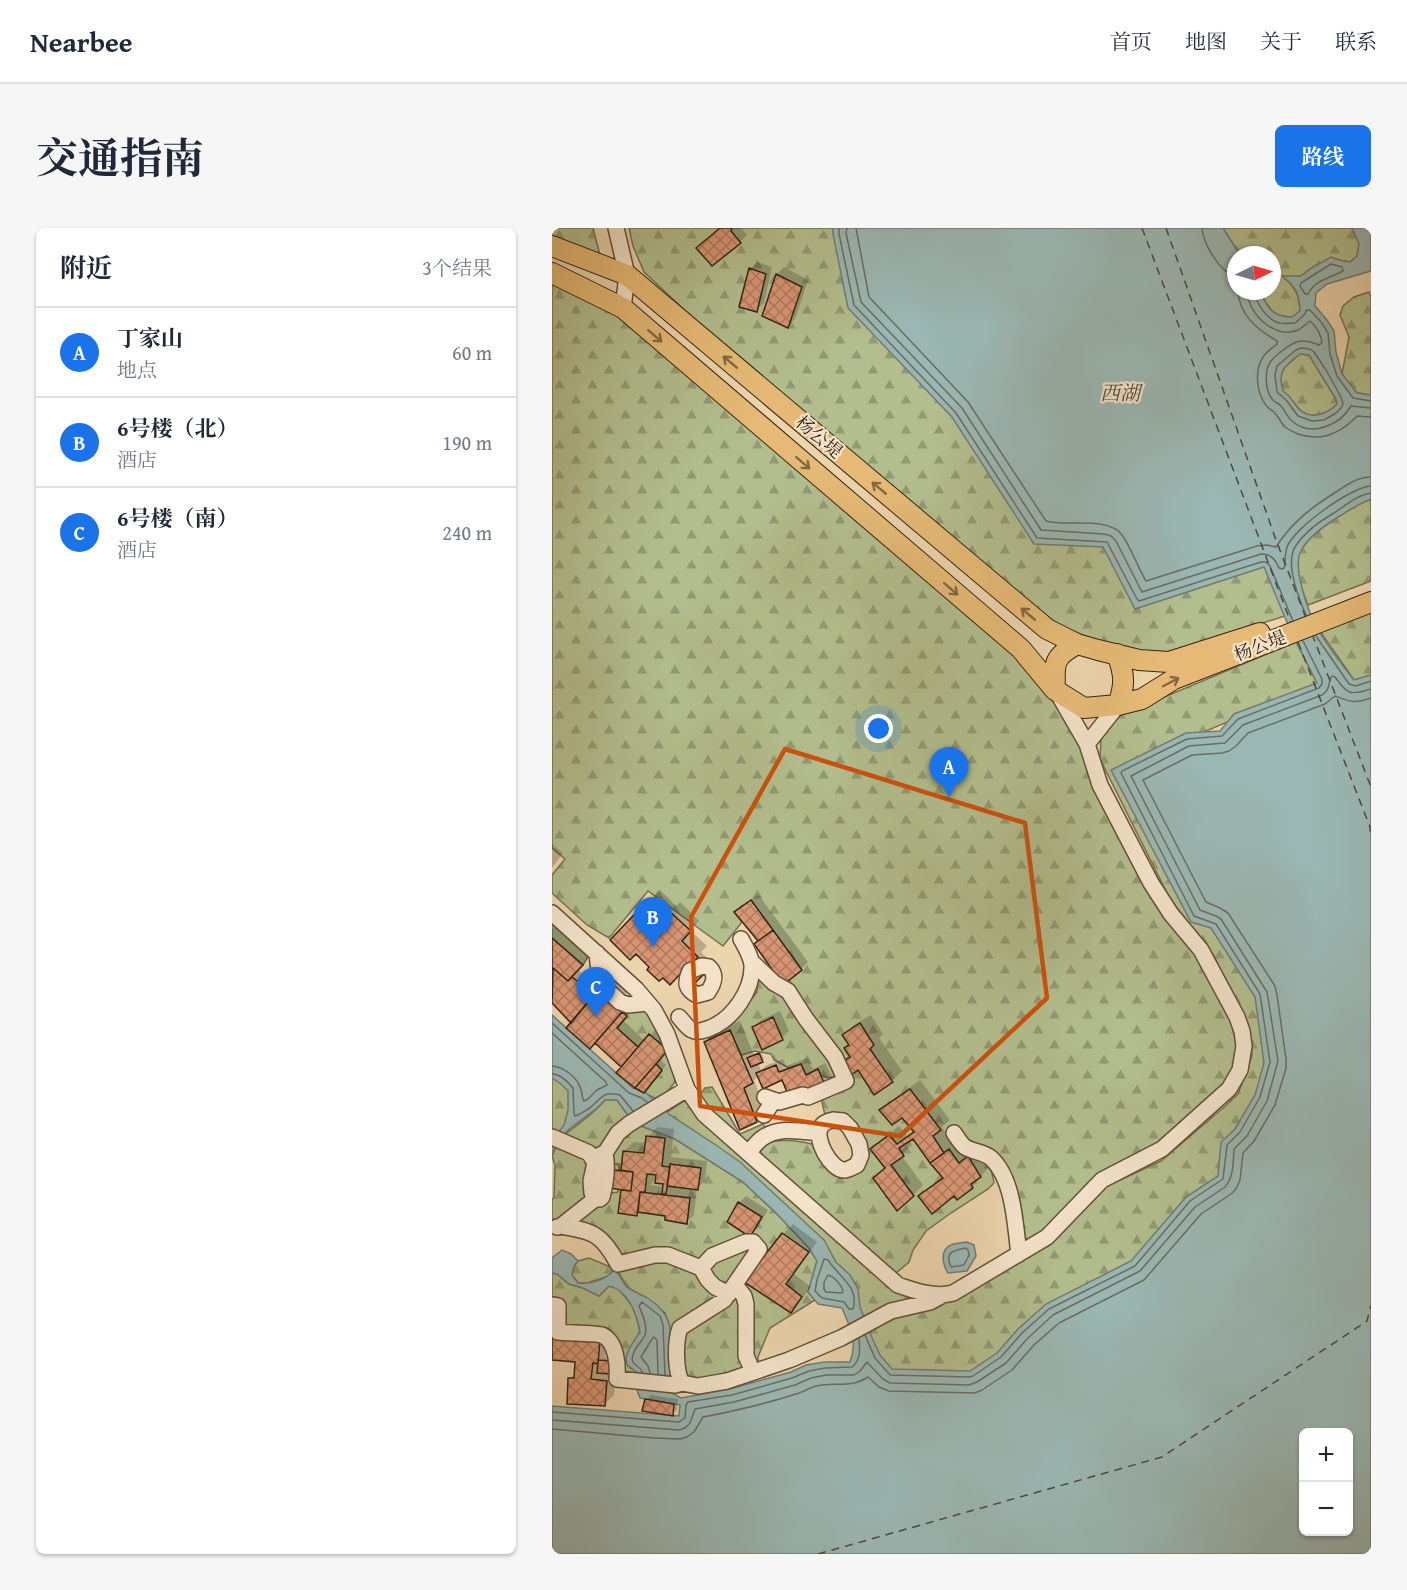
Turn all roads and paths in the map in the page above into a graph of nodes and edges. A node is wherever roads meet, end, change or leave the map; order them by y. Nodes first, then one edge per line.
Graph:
1 (616, 228) edge
2 (552, 246) edge
3 (552, 273) edge
4 (627, 275) junction
5 (623, 308) junction
6 (1371, 590) edge
7 (1371, 602) edge
8 (1323, 615) junction
9 (1281, 632) junction
10 (1077, 644) junction
11 (1117, 654) junction
12 (1055, 690) junction
13 (1118, 705) junction
14 (1087, 744) junction
15 (552, 913) edge
16 (741, 939) dead end
17 (752, 962) junction
18 (696, 995) dead end
19 (679, 1017) junction
20 (667, 1035) junction
21 (687, 1089) junction
22 (764, 1115) dead end
23 (954, 1132) dead end
24 (819, 1133) dead end
25 (558, 1140) edge
26 (748, 1153) junction
27 (600, 1158) junction
28 (556, 1227) edge
29 (1018, 1254) junction
30 (701, 1268) junction
31 (898, 1285) junction
32 (732, 1289) junction
33 (941, 1296) junction
34 (552, 1305) edge
35 (895, 1310) junction
36 (753, 1372) junction
37 (678, 1384) junction

1 - 4 street
2 - 4 main road, 杨公堤
3 - 5 main road, 杨公堤
4 - 5 street
10 -> 4 main road, 杨公堤
5 -> 12 main road, 杨公堤
6 - 8 main road, 杨公堤
7 - 8 main road, 杨公堤
8 - 9 main road, 杨公堤
9 - 11 main road, 杨公堤
13 -> 9 main road, 杨公堤
10 - 11 main road, 杨公堤
10 - 12 main road
11 - 13 main road
12 - 13 main road, 杨公堤
12 - 14 street
13 - 14 street
14 - 29 street
15 - 20 street
16 - 17 street
17 - 19 street
17 - 22 street
18 - 19 street
19 - 20 street
20 - 21 street
21 - 26 street
21 - 27 street
23 - 29 street
24 - 26 street
25 - 27 street
26 - 31 street
27 - 28 street
28 - 30 street
29 - 33 street
30 - 32 street
30 - 32 street
31 - 33 street
31 - 35 street
32 - 36 street
32 - 37 street
33 - 35 street
34 - 37 street
35 - 36 street
36 - 37 street

